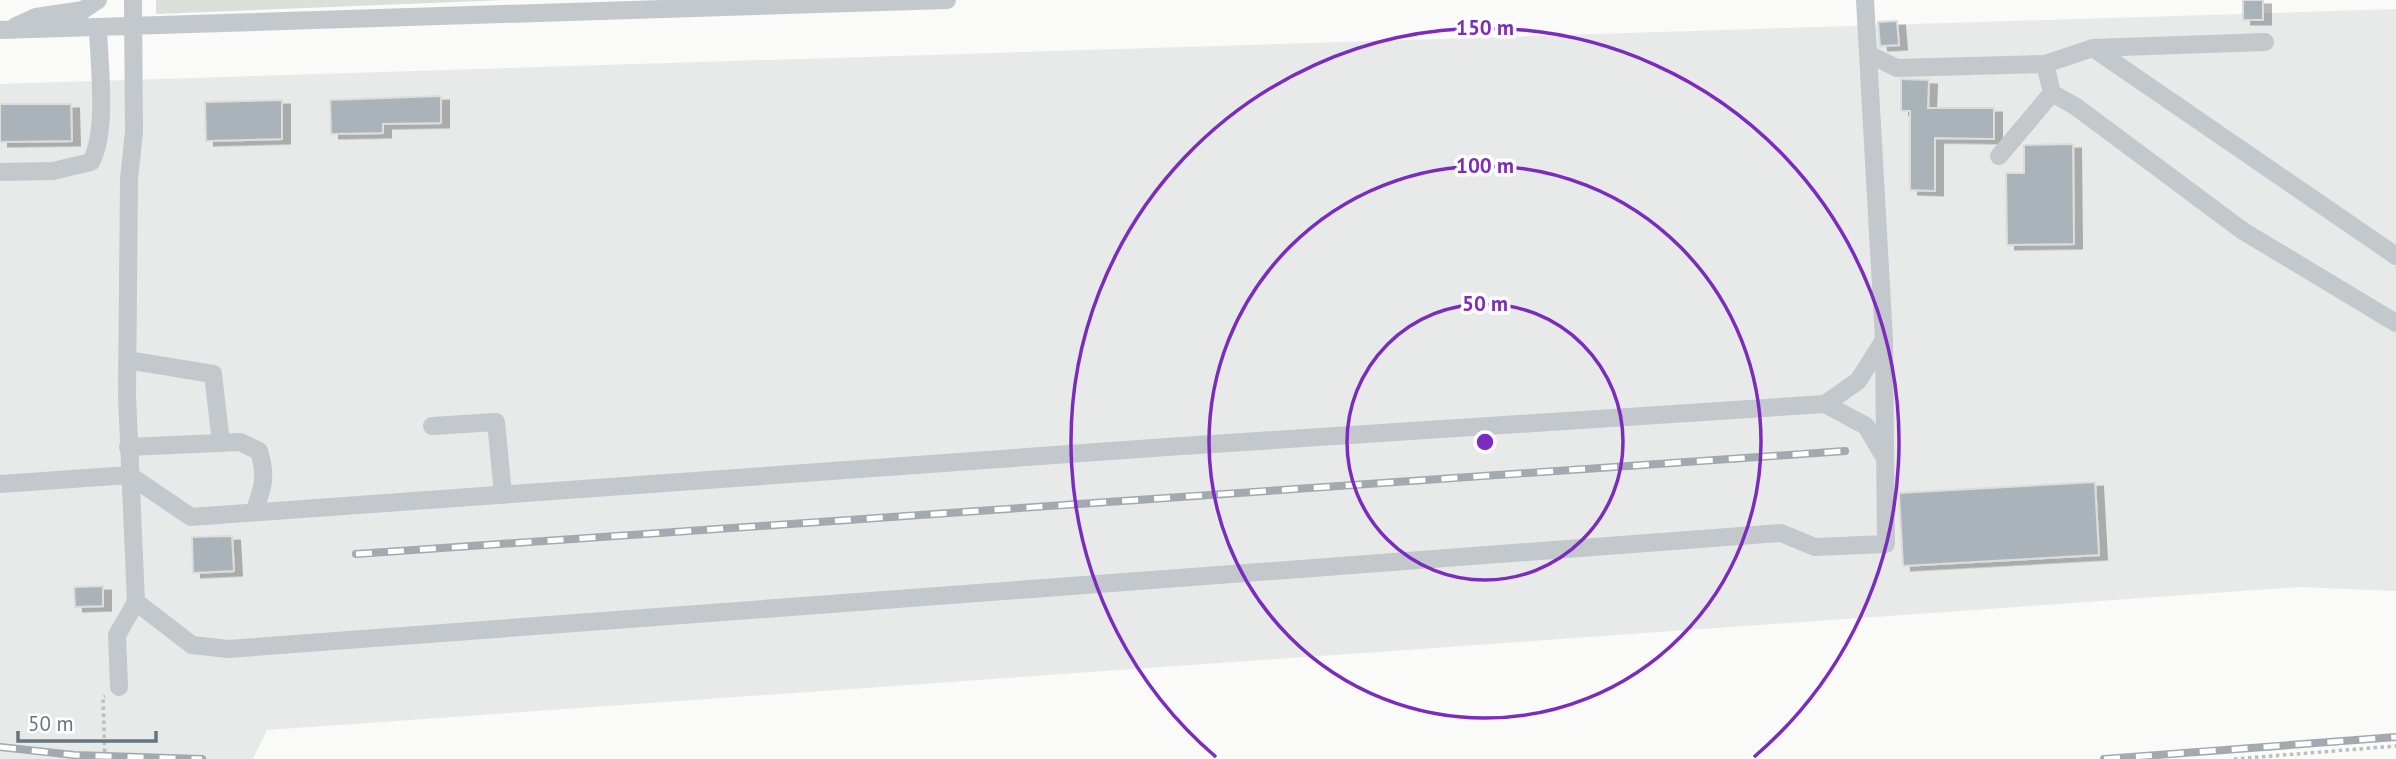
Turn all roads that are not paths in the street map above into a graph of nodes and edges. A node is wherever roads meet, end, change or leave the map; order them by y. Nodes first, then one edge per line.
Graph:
1 (98, 0) edge
2 (133, 0) edge
3 (947, 0) edge
4 (1865, 0) edge
5 (133, 26) junction
6 (98, 28) junction
7 (3, 30) edge
8 (2265, 42) dead end
9 (2093, 48) junction
10 (1868, 54) junction
11 (2045, 64) junction
12 (2052, 93) junction
13 (1999, 156) dead end
14 (0, 172) edge
15 (2396, 256) edge
16 (2396, 323) edge
17 (1884, 340) junction
18 (127, 360) junction
19 (1825, 404) junction
20 (432, 426) dead end
21 (221, 443) junction
22 (128, 447) junction
23 (1885, 458) junction
24 (129, 475) junction
25 (0, 484) edge
26 (503, 494) junction
27 (254, 512) junction
28 (136, 602) junction
29 (119, 687) road end

1 - 7 street
2 - 5 street
3 - 5 street
4 - 10 street
5 - 6 street
5 - 18 street
6 - 7 street
6 - 14 street
8 - 9 street
9 - 11 street
9 - 15 street
10 - 11 street
10 - 17 street
11 - 12 street
12 - 13 street
12 - 16 street
17 - 19 street
17 - 23 street
18 - 21 street
18 - 22 street
19 - 23 street
19 - 26 street
20 - 26 street
21 - 22 street
21 - 27 street
22 - 24 street
23 - 28 street
24 - 25 street
24 - 27 street
24 - 28 street
26 - 27 street
28 - 29 street

